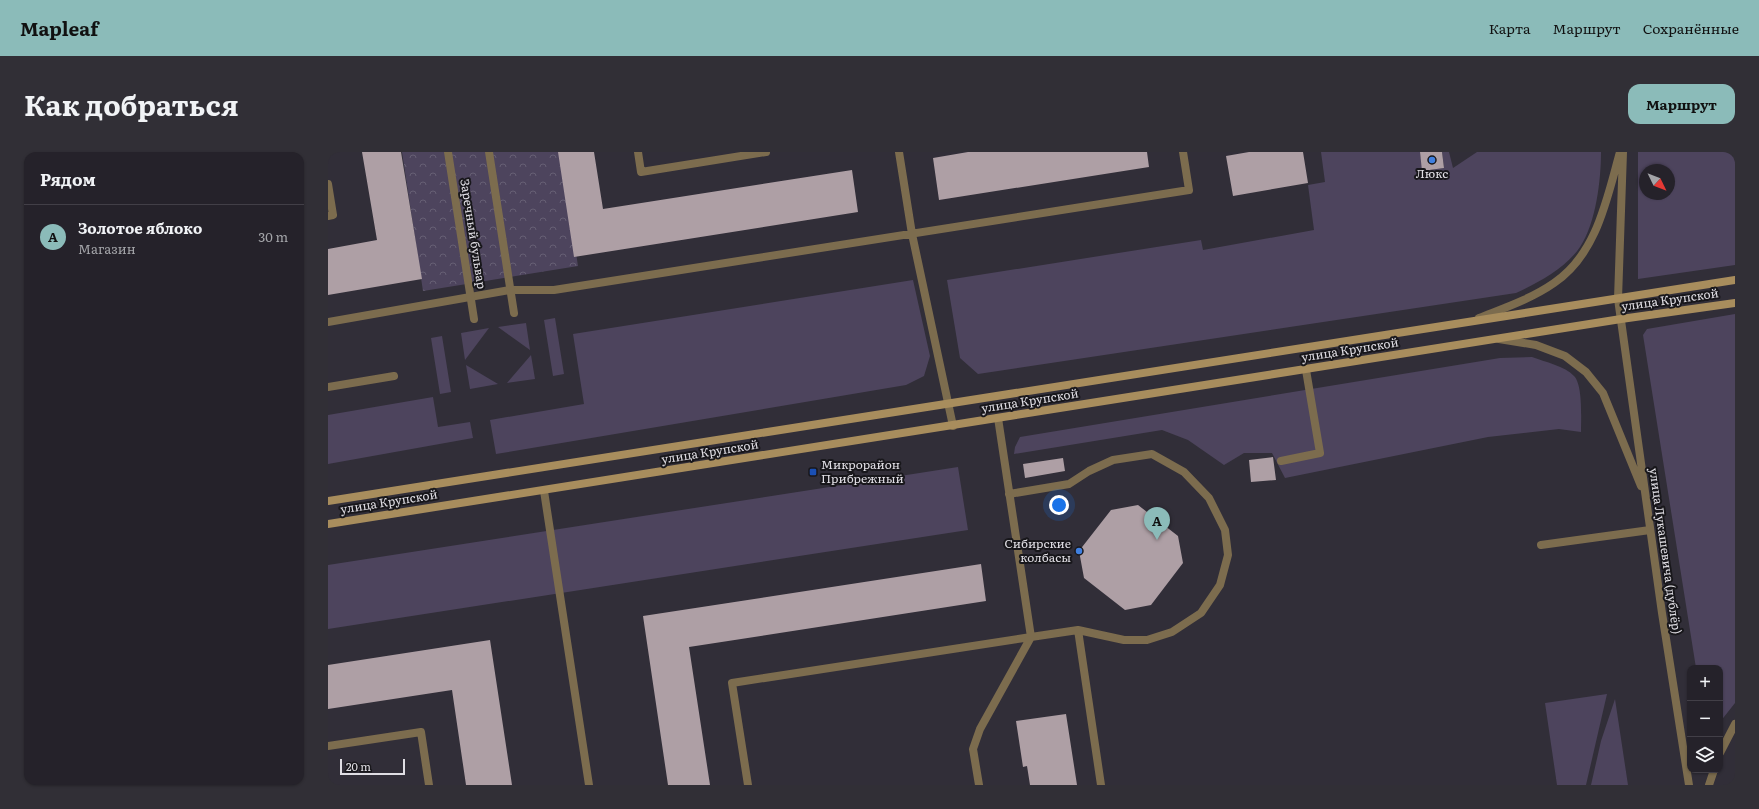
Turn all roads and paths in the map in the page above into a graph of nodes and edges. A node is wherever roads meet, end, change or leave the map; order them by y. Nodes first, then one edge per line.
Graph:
1 (448, 152) edge
2 (488, 152) edge
3 (638, 152) edge
4 (766, 152) edge
5 (899, 152) edge
6 (1183, 152) edge
7 (1620, 152) edge
8 (1623, 152) edge
9 (328, 184) edge
10 (328, 216) edge
11 (912, 234) junction
12 (1735, 280) edge
13 (510, 290) junction
14 (470, 297) junction
15 (1618, 299) junction
16 (1735, 303) edge
17 (514, 313) dead end
18 (1621, 319) junction
19 (474, 320) dead end
20 (328, 322) edge
21 (1469, 323) junction
22 (1498, 339) junction
23 (1306, 370) junction
24 (394, 376) dead end
25 (328, 387) edge
26 (948, 404) junction
27 (998, 418) junction
28 (953, 426) junction
29 (1281, 460) dead end
30 (544, 491) junction
31 (1009, 494) junction
32 (1646, 498) junction
33 (328, 501) edge
34 (328, 524) edge
35 (1650, 530) junction
36 (1541, 545) dead end
37 (1078, 630) junction
38 (1031, 637) junction
39 (1735, 724) edge
40 (328, 746) edge
41 (1723, 747) edge
42 (1713, 773) edge
43 (429, 785) edge
44 (589, 785) edge
45 (748, 785) edge
46 (979, 785) edge
47 (1101, 785) edge
48 (1689, 785) edge
49 (1709, 785) edge

1 - 14 street, Заречный бульвар
2 - 13 street
3 - 4 street
5 - 11 street
6 - 11 street
7 - 21 street
8 - 15 street
9 - 10 street
11 - 13 street
11 - 26 street
12 - 15 main road, улица Крупской
13 - 14 street
13 - 17 street
14 - 19 street, Заречный бульвар
14 - 20 street
15 - 18 street, улица Лукашевича (дублёр)
15 - 21 main road, улица Крупской
16 - 18 main road, улица Крупской
18 - 22 main road, улица Крупской
18 - 32 street, улица Лукашевича (дублёр)
21 - 26 main road, улица Крупской
22 - 23 main road, улица Крупской
22 - 32 street
23 - 27 main road, улица Крупской
23 - 29 street
24 - 25 street
26 - 28 street
26 - 33 main road, улица Крупской
27 - 28 main road, улица Крупской
27 - 31 street
28 - 30 main road, улица Крупской
30 - 34 main road, улица Крупской
30 - 44 street
31 - 37 street
31 - 38 street
32 - 35 street, улица Лукашевича (дублёр)
35 - 36 street
35 - 48 street, улица Лукашевича (дублёр)
37 - 38 street
37 - 47 street
38 - 45 street
38 - 46 street
39 - 41 street
40 - 43 street
42 - 49 street

